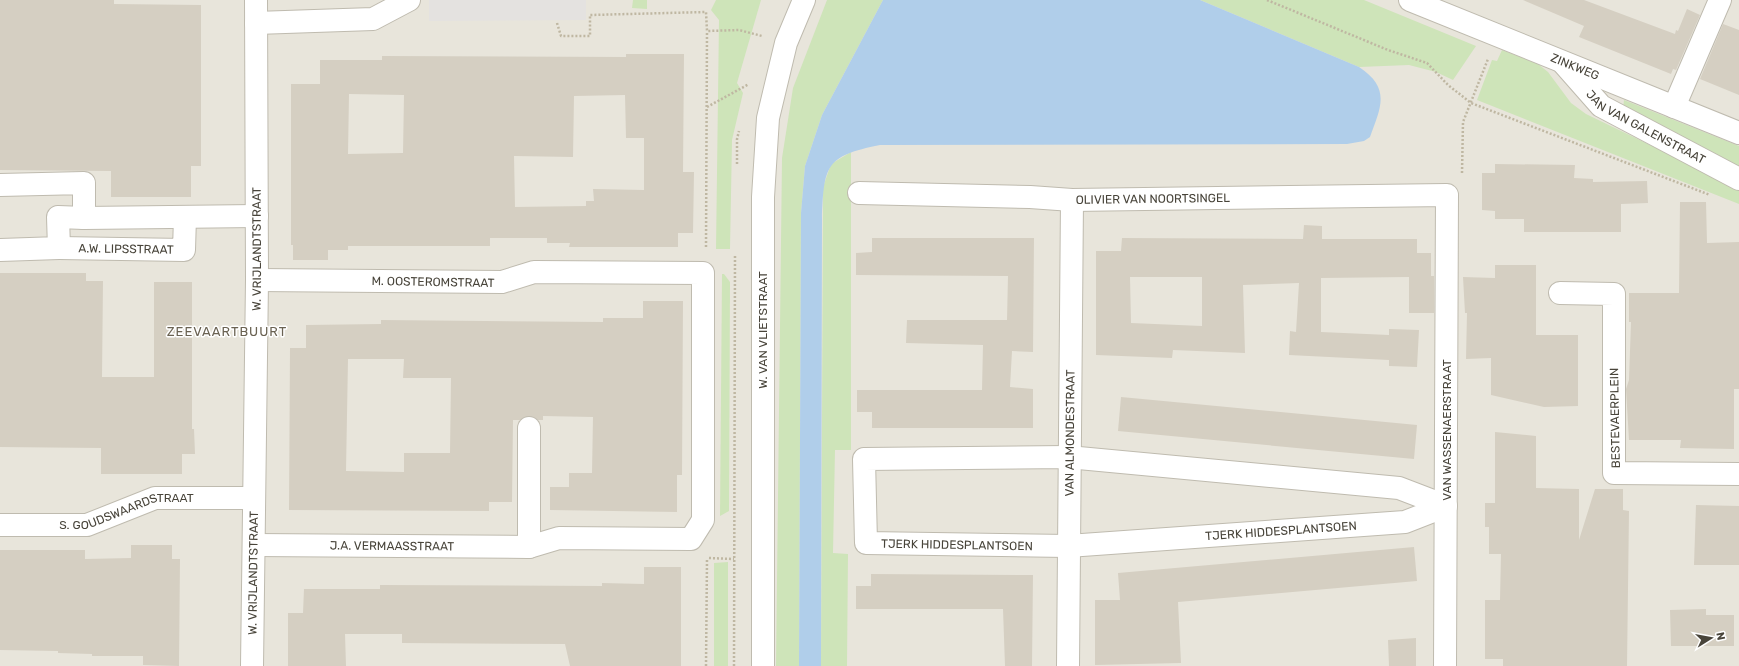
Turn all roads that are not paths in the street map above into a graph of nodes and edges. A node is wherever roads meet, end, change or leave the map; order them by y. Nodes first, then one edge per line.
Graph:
1 (256, 0) edge
2 (409, 0) edge
3 (804, 0) edge
4 (1410, 0) edge
5 (1720, 0) edge
6 (256, 23) junction
7 (1562, 62) junction
8 (1674, 107) junction
9 (1739, 133) edge
10 (1739, 179) edge
11 (0, 185) edge
12 (859, 193) dead end
13 (1448, 194) joint
14 (1072, 200) junction
15 (257, 216) junction
16 (185, 217) junction
17 (84, 218) junction
18 (59, 248) junction
19 (0, 250) edge
20 (257, 280) junction
21 (1560, 293) dead end
22 (529, 428) dead end
23 (1068, 456) junction
24 (1739, 474) edge
25 (254, 498) junction
26 (1446, 506) junction
27 (0, 525) edge
28 (691, 539) joint
29 (254, 545) junction
30 (1068, 546) junction
31 (530, 547) junction
32 (252, 666) edge
33 (763, 666) edge
34 (1068, 666) edge
35 (1445, 666) edge

1 - 6 street, W. VRIJLANDTSTRAAT
2 - 6 street
3 - 33 street, W. VAN VLIETSTRAAT
4 - 7 street, ZINKWEG
5 - 8 street
6 - 15 street, W. VRIJLANDTSTRAAT
7 - 8 street, ZINKWEG
7 - 10 street, JAN VAN GALENSTRAAT
8 - 9 street, ZINKWEG
11 - 17 street
12 - 14 street, OLIVIER VAN NOORTSINGEL
13 - 14 street, OLIVIER VAN NOORTSINGEL
13 - 26 street, VAN WASSENAERSTRAAT
14 - 23 street, VAN ALMONDESTRAAT
15 - 16 street
15 - 20 street, W. VRIJLANDTSTRAAT
16 - 17 street
16 - 18 street, A.W. LIPSSTRAAT
17 - 18 street
18 - 19 street, A.W. LIPSSTRAAT
20 - 25 street, W. VRIJLANDTSTRAAT
20 - 28 street, M. OOSTEROMSTRAAT
21 - 24 street, BESTEVAERPLEIN
22 - 31 street
23 - 26 street, TJERK HIDDESPLANTSOEN
23 - 30 street, VAN ALMONDESTRAAT
23 - 30 street, TJERK HIDDESPLANTSOEN
25 - 27 street, S. GOUDSWAARDSTRAAT
25 - 29 street, W. VRIJLANDTSTRAAT
26 - 30 street, TJERK HIDDESPLANTSOEN
26 - 35 street, VAN WASSENAERSTRAAT
28 - 31 street, J.A. VERMAASSTRAAT
29 - 31 street, J.A. VERMAASSTRAAT
29 - 32 street, W. VRIJLANDTSTRAAT
30 - 34 street, VAN ALMONDESTRAAT

